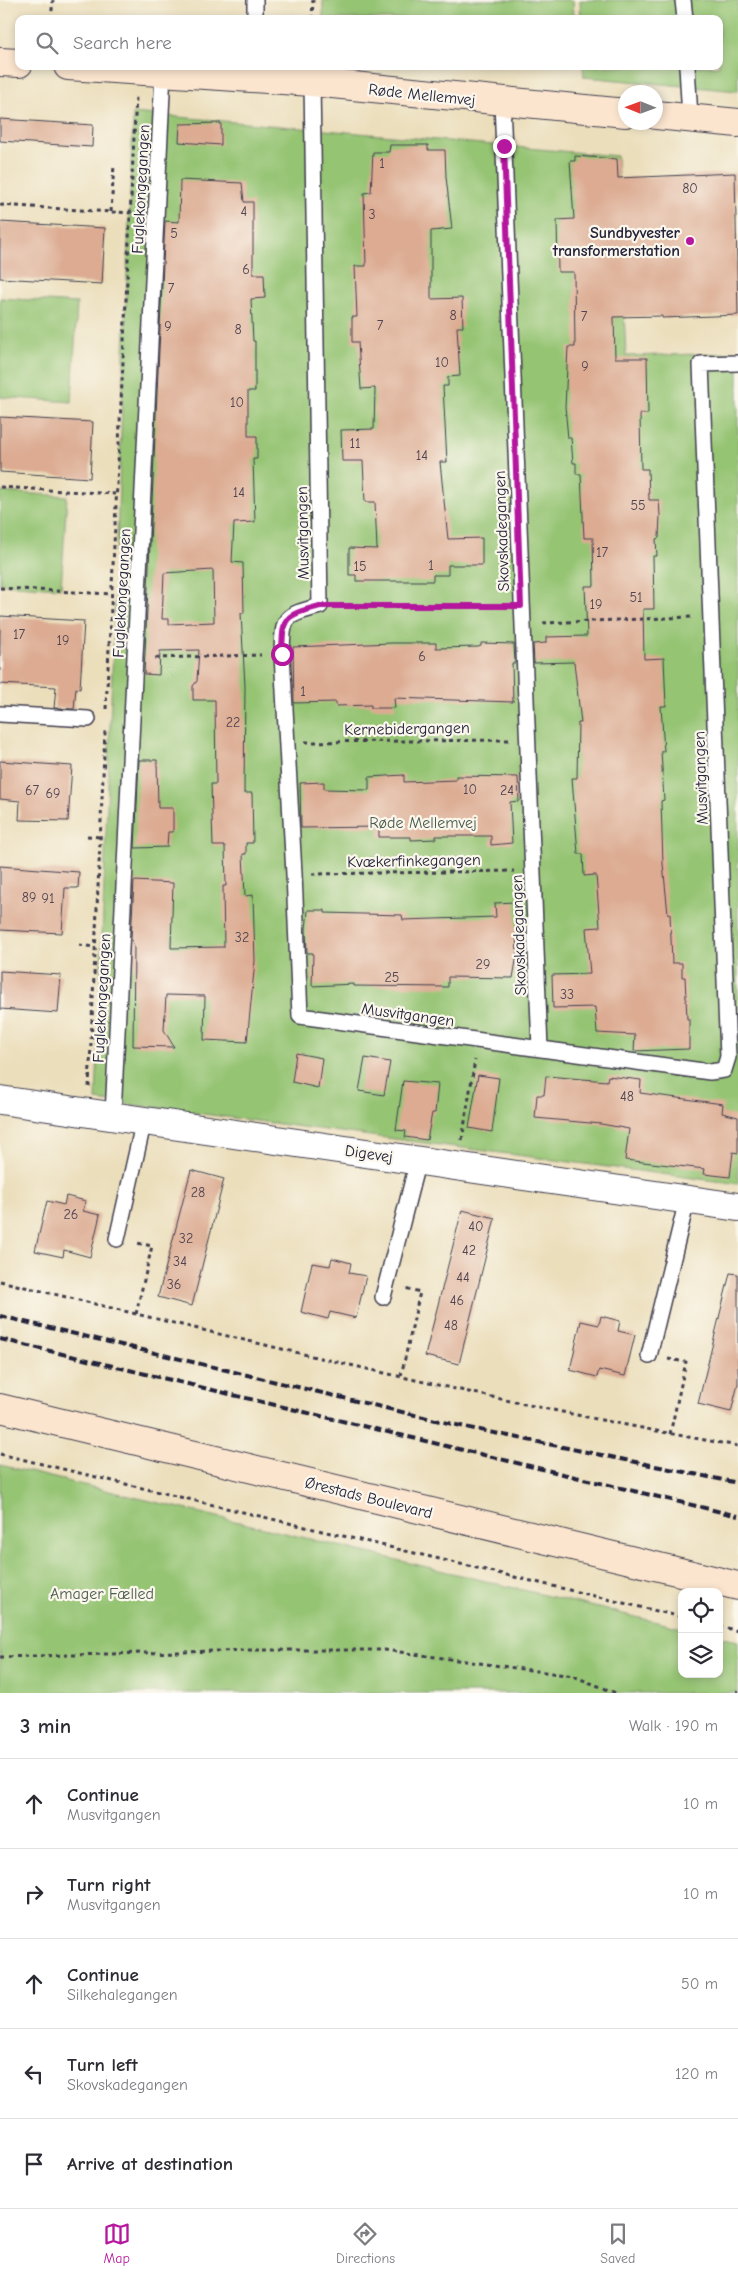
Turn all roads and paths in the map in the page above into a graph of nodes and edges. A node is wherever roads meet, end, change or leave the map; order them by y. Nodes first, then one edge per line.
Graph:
1 (53, 0) edge
2 (255, 0) edge
3 (313, 0) edge
4 (683, 0) edge
5 (51, 15) edge
6 (255, 15) edge
7 (312, 15) edge
8 (684, 15) edge
9 (0, 62) edge
10 (15, 63) edge
11 (134, 70) edge
12 (687, 70) edge
13 (150, 71) junction
14 (252, 72) edge
15 (312, 82) junction
16 (502, 102) junction
17 (618, 112) edge
18 (663, 116) edge
19 (690, 118) junction
20 (738, 123) edge
21 (114, 165) dead end
22 (0, 205) edge
23 (111, 212) junction
24 (130, 213) junction
25 (738, 363) edge
26 (0, 487) edge
27 (116, 494) junction
28 (0, 588) edge
29 (111, 594) junction
30 (320, 606) junction
31 (521, 606) junction
32 (711, 616) junction
33 (522, 624) junction
34 (282, 654) junction
35 (136, 658) junction
36 (106, 712) dead end
37 (0, 714) edge
38 (88, 719) dead end
39 (106, 722) dead end
40 (528, 739) junction
41 (287, 743) junction
42 (87, 836) dead end
43 (100, 838) junction
44 (534, 870) junction
45 (294, 874) junction
46 (79, 945) dead end
47 (95, 947) junction
48 (477, 1042) junction
49 (540, 1049) junction
50 (0, 1100) edge
51 (100, 1114) junction
52 (144, 1120) junction
53 (418, 1160) junction
54 (458, 1167) junction
55 (687, 1200) junction
56 (738, 1207) edge
57 (116, 1239) joint
58 (0, 1281) edge
59 (385, 1290) joint
60 (136, 1314) junction
61 (649, 1356) joint
62 (401, 1376) junction
63 (0, 1408) edge
64 (670, 1434) junction
65 (738, 1446) edge
66 (0, 1454) edge
67 (738, 1586) edge
68 (678, 1616) edge
69 (723, 1627) edge
70 (738, 1631) edge
71 (0, 1657) edge
72 (616, 1693) edge

1 - 5 path
2 - 6 lane
3 - 7 path
4 - 8 lane
9 - 10 street
11 - 13 street, Røde Mellemvej
12 - 19 lane
13 - 14 street, Røde Mellemvej
13 - 24 path
13 - 35 lane, Fuglekongegangen
14 - 15 street, Røde Mellemvej
15 - 16 street, Røde Mellemvej
15 - 30 lane, Musvitgangen
16 - 17 street, Røde Mellemvej
16 - 31 lane, Skovskadegangen
18 - 19 street
19 - 20 street
21 - 23 path
22 - 23 path
23 - 24 path
24 - 27 path
25 - 32 lane, Musvitgangen
26 - 27 path
27 - 29 path
28 - 29 path
29 - 36 path
30 - 31 path
30 - 34 lane, Musvitgangen
31 - 33 lane, Skovskadegangen
32 - 33 path
32 - 49 lane, Musvitgangen
33 - 40 lane, Skovskadegangen
34 - 35 path
34 - 41 lane, Musvitgangen
35 - 51 lane, Fuglekongegangen
37 - 38 lane
39 - 43 path
40 - 41 path, Kernebidergangen
40 - 44 lane, Skovskadegangen
41 - 45 lane, Musvitgangen
42 - 43 path
43 - 47 path
44 - 45 path, Kvækerfinkegangen
44 - 49 lane, Skovskadegangen
45 - 48 lane, Musvitgangen
46 - 47 path
47 - 51 path
48 - 49 lane, Musvitgangen
48 - 54 path
50 - 51 street, Digevej
51 - 52 street, Digevej
52 - 53 street, Digevej
52 - 57 lane
53 - 54 street, Digevej
53 - 59 lane
54 - 55 street, Digevej
55 - 56 street, Digevej
55 - 61 lane
57 - 60 path
58 - 60 path
59 - 62 path
60 - 62 path
61 - 64 path
62 - 64 path
63 - 67 street, Ørestads Boulevard
64 - 65 path
66 - 68 path
69 - 70 path
71 - 72 path

